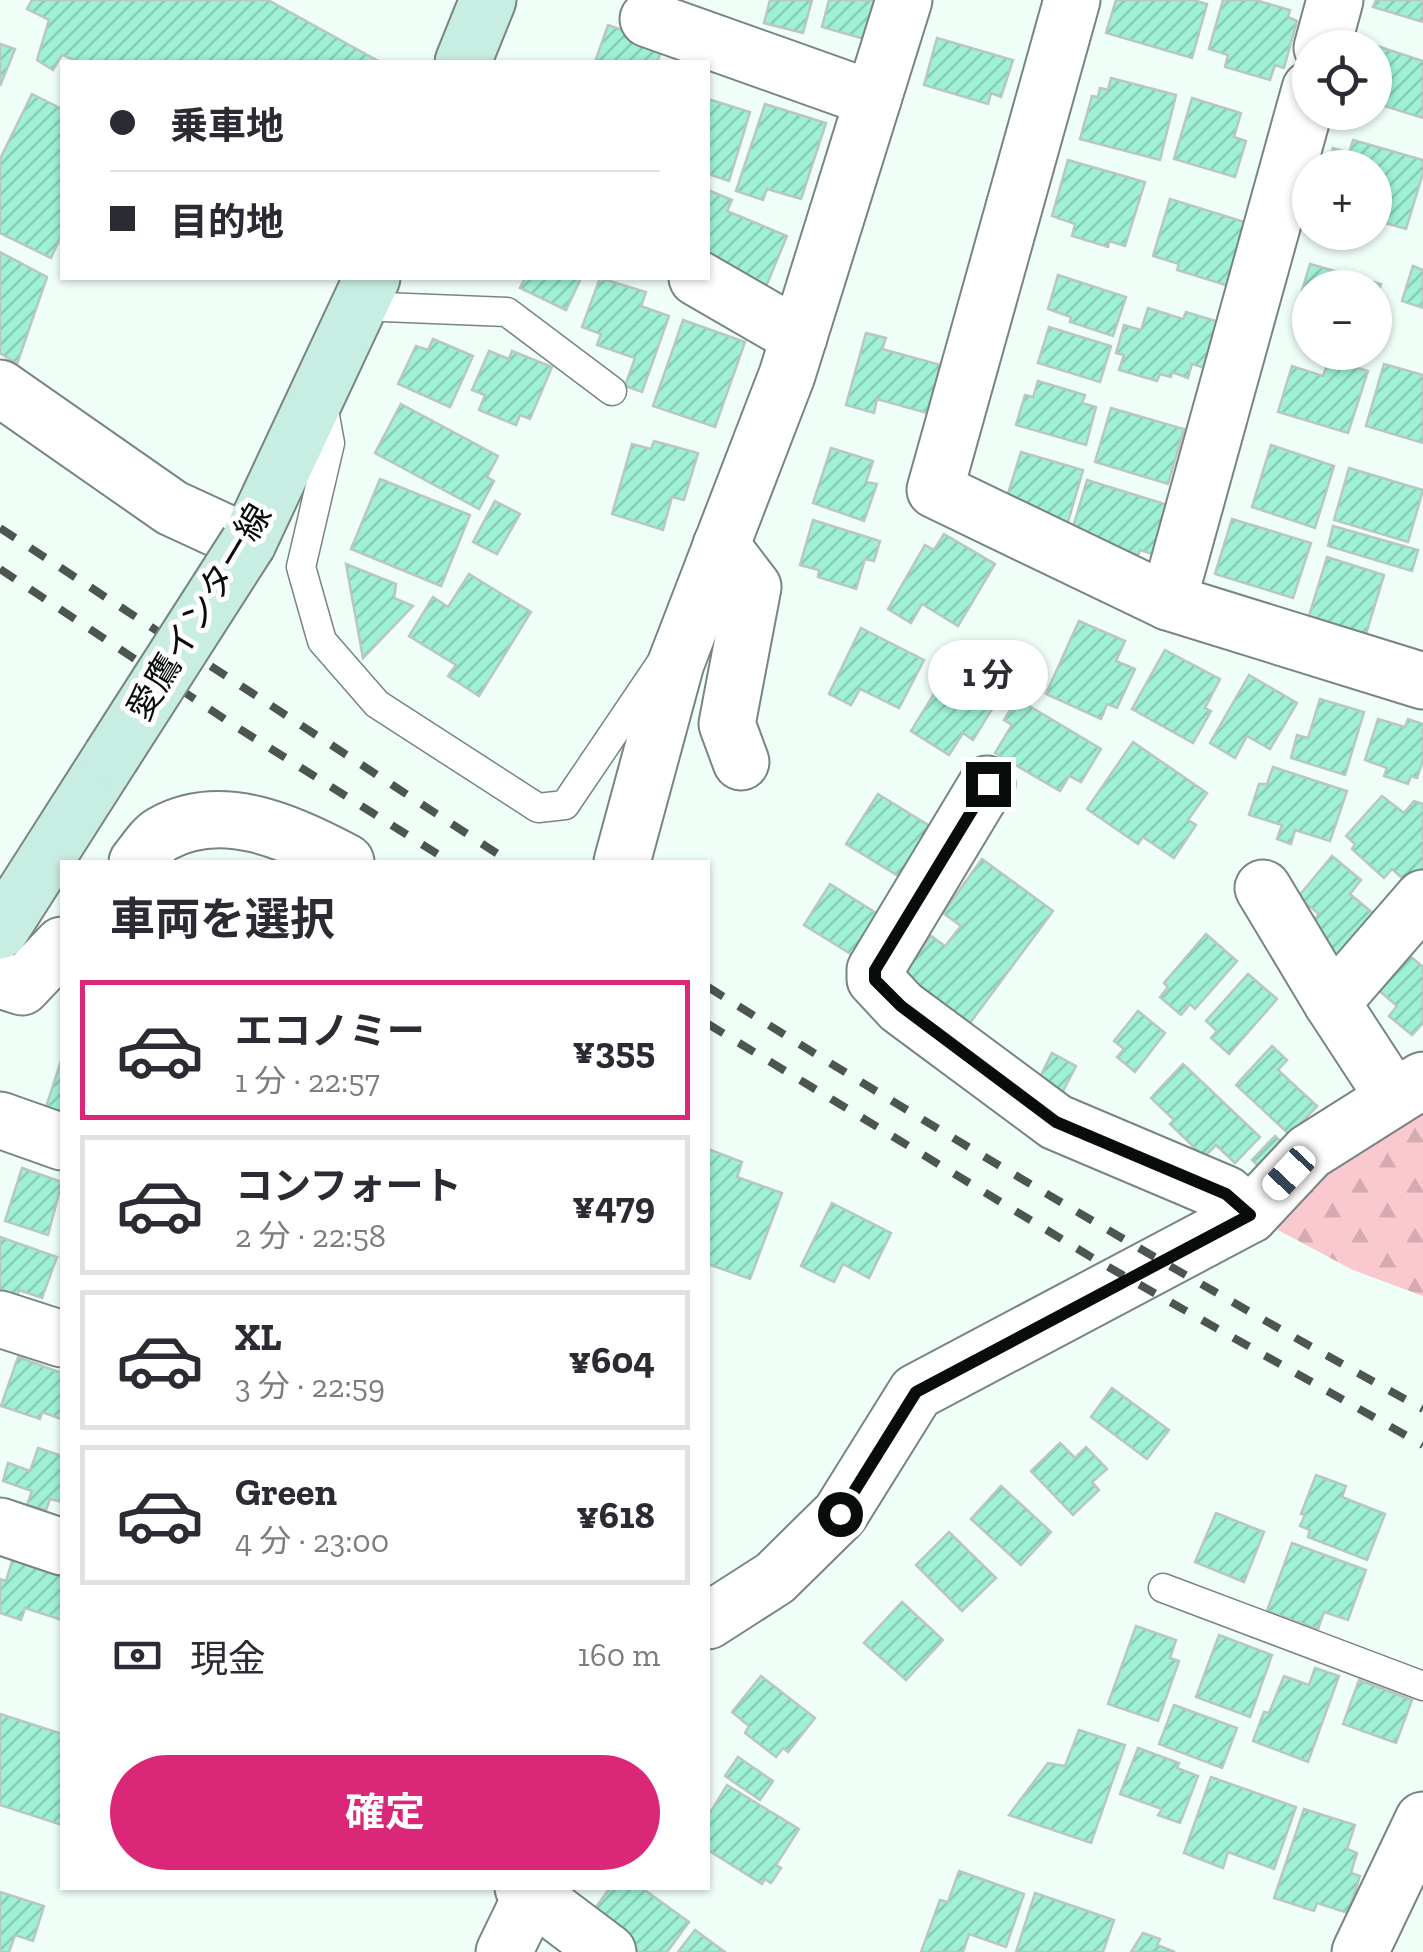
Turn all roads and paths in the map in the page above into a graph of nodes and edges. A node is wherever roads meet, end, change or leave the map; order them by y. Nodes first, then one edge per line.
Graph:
1 (488, 0) edge
2 (904, 0) edge
3 (1072, 0) edge
4 (1335, 0) edge
5 (648, 19) dead end
6 (1327, 30) edge
7 (463, 60) edge
8 (873, 99) junction
9 (1299, 130) edge
10 (701, 280) edge
11 (365, 292) edge
12 (799, 337) junction
13 (0, 388) edge
14 (320, 389) junction
15 (612, 390) dead end
16 (248, 543) junction
17 (722, 546) junction
18 (1168, 602) junction
19 (676, 663) junction
20 (1421, 674) edge
21 (741, 762) dead end
22 (988, 784) dead end
23 (139, 860) edge
24 (342, 860) edge
25 (623, 860) edge
26 (1262, 888) dead end
27 (1423, 898) edge
28 (0, 931) edge
29 (60, 949) edge
30 (28, 990) edge
31 (1332, 1003) junction
32 (1409, 1089) edge
33 (0, 1120) edge
34 (60, 1141) edge
35 (1250, 1215) junction
36 (0, 1320) edge
37 (60, 1338) edge
38 (0, 1526) edge
39 (60, 1545) edge
40 (1163, 1588) dead end
41 (710, 1620) edge
42 (1423, 1686) edge
43 (1423, 1820) edge
44 (530, 1890) edge
45 (504, 1952) edge
46 (608, 1952) edge
47 (1360, 1952) edge

1 - 7 main road
2 - 8 street
3 - 18 street
4 - 6 street
5 - 8 street
8 - 12 street
9 - 18 street
10 - 12 street
11 - 14 main road, 愛鷹インター線
11 - 15 lane
12 - 17 street
13 - 16 street
14 - 16 main road, 愛鷹インター線
14 - 19 lane
16 - 28 main road, 愛鷹インター線, bridge
17 - 19 street
17 - 21 street
18 - 20 street
19 - 25 street
22 - 35 street
23 - 24 street
26 - 31 street
27 - 31 street
29 - 30 street
31 - 32 street
32 - 35 street
33 - 34 street
35 - 41 street
36 - 37 street
38 - 39 street
40 - 42 lane
43 - 47 street
44 - 45 street
44 - 46 street

